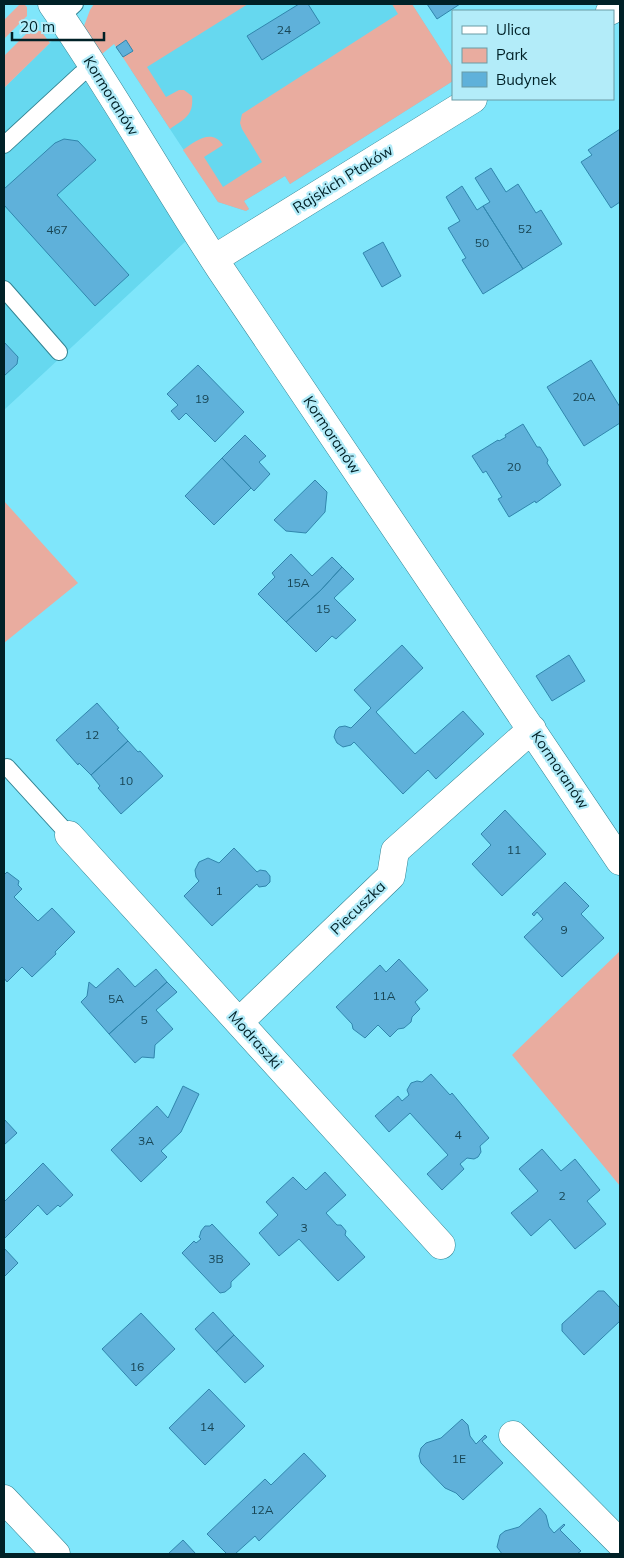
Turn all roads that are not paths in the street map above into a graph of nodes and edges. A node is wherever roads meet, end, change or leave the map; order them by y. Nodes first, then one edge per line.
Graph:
1 (63, 8) edge
2 (94, 69) junction
3 (470, 100) edge
4 (4, 145) edge
5 (214, 259) junction
6 (4, 289) edge
7 (59, 352) dead end
8 (532, 729) junction
9 (7, 767) dead end
10 (69, 835) joint
11 (620, 861) edge
12 (240, 1022) junction
13 (441, 1245) dead end
14 (513, 1435) dead end
15 (4, 1499) edge
16 (620, 1544) edge
17 (56, 1554) edge

1 - 2 street, Kormoranów
2 - 4 lane
2 - 5 street, Kormoranów
3 - 5 street, Rajskich Ptaków
5 - 8 street, Kormoranów
6 - 7 lane
8 - 11 street, Kormoranów
8 - 12 street, Piecuszka
9 - 10 lane
10 - 12 street, Modraszki
12 - 13 street, Modraszki
14 - 16 street
15 - 17 street

